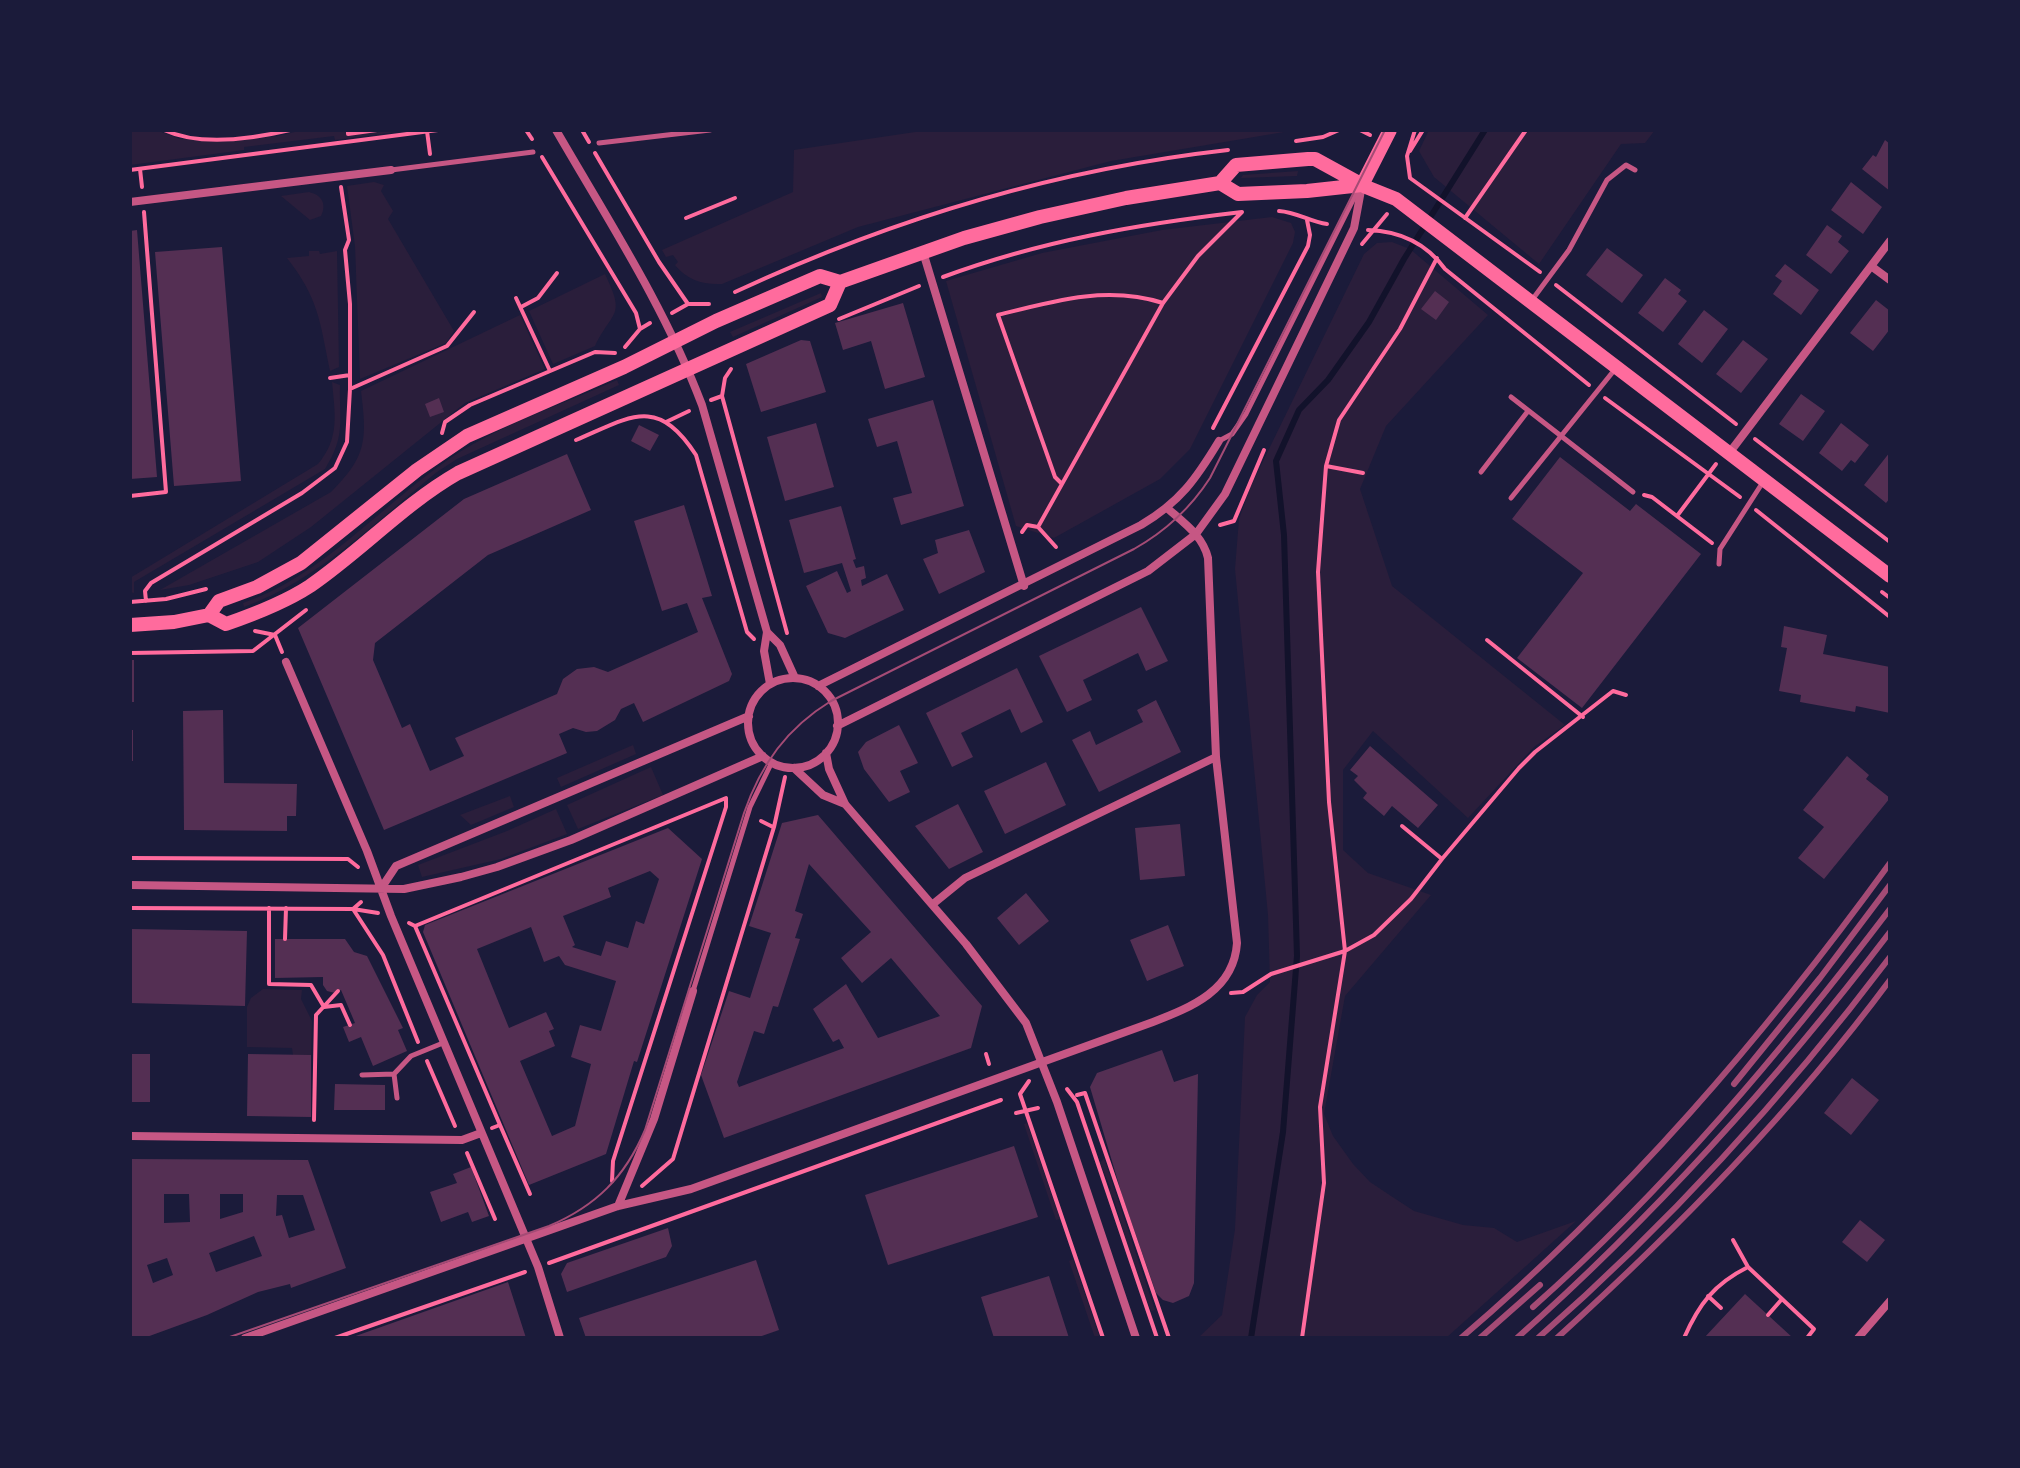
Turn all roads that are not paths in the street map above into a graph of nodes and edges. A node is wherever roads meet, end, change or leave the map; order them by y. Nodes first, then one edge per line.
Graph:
1 (556, 130) edge
2 (710, 130) edge
3 (1390, 130) edge
4 (599, 143) dead end
5 (533, 152) dead end
6 (391, 170) joint
7 (1635, 170) dead end
8 (1220, 183) junction
9 (1362, 185) junction
10 (130, 202) edge
11 (1890, 241) edge
12 (923, 251) junction
13 (1871, 266) junction
14 (1890, 280) edge
15 (840, 282) junction
16 (1531, 301) junction
17 (676, 341) junction
18 (1617, 367) junction
19 (689, 369) junction
20 (1511, 397) dead end
21 (1528, 411) junction
22 (1561, 437) junction
23 (1219, 441) joint
24 (1730, 452) junction
25 (1481, 472) dead end
26 (1765, 479) junction
27 (1633, 492) dead end
28 (1511, 498) dead end
29 (1167, 508) junction
30 (1196, 534) junction
31 (1719, 564) dead end
32 (1890, 576) edge
33 (1024, 586) junction
34 (209, 615) junction
35 (130, 625) edge
36 (767, 632) junction
37 (286, 662) road end
38 (795, 678) junction
39 (770, 684) junction
40 (818, 686) junction
41 (749, 716) junction
42 (837, 726) junction
43 (826, 753) junction
44 (763, 756) junction
45 (1216, 757) junction
46 (772, 762) junction
47 (791, 767) junction
48 (845, 804) junction
49 (130, 885) edge
50 (382, 887) junction
51 (933, 904) junction
52 (693, 991) joint
53 (444, 1043) junction
54 (1041, 1064) junction
55 (394, 1074) junction
56 (362, 1075) dead end
57 (397, 1098) dead end
58 (481, 1133) junction
59 (130, 1136) edge
60 (618, 1206) junction
61 (526, 1239) junction
62 (1890, 1301) edge
63 (245, 1338) edge
64 (560, 1338) edge
65 (1136, 1338) edge
66 (1858, 1338) edge

1 - 17 street
2 - 4 lane
3 - 9 main road
5 - 6 lane
6 - 10 street
7 - 16 lane
8 - 9 main road
8 - 9 main road
8 - 12 main road
9 - 16 main road
9 - 23 lane
9 - 30 street
11 - 13 street
12 - 15 main road
12 - 33 street
13 - 14 street
13 - 24 street
15 - 17 main road
15 - 19 main road
16 - 18 main road
17 - 19 street
17 - 34 main road
18 - 22 lane
18 - 24 main road
19 - 34 main road
19 - 36 street
20 - 21 lane
21 - 22 lane
21 - 25 lane
22 - 27 lane
22 - 28 lane
23 - 29 street
24 - 26 main road
26 - 31 lane
26 - 32 main road
29 - 30 street
29 - 33 street
30 - 42 street
30 - 45 street
33 - 40 street
34 - 35 main road
36 - 38 street
36 - 39 street
37 - 50 street
38 - 39 street
38 - 40 street
39 - 41 street
40 - 42 street
41 - 44 street
41 - 50 street
42 - 43 street
43 - 47 street
43 - 48 street
44 - 46 street
44 - 50 street
45 - 51 street
45 - 54 street
46 - 47 street
46 - 52 lane
47 - 48 street
48 - 51 street
49 - 50 street
50 - 53 street
51 - 54 street
52 - 60 street
53 - 55 lane
53 - 58 street
54 - 60 street
54 - 65 street
55 - 56 lane
55 - 57 lane
58 - 59 street
58 - 61 street
60 - 61 street
61 - 63 street
61 - 64 street
62 - 66 street

